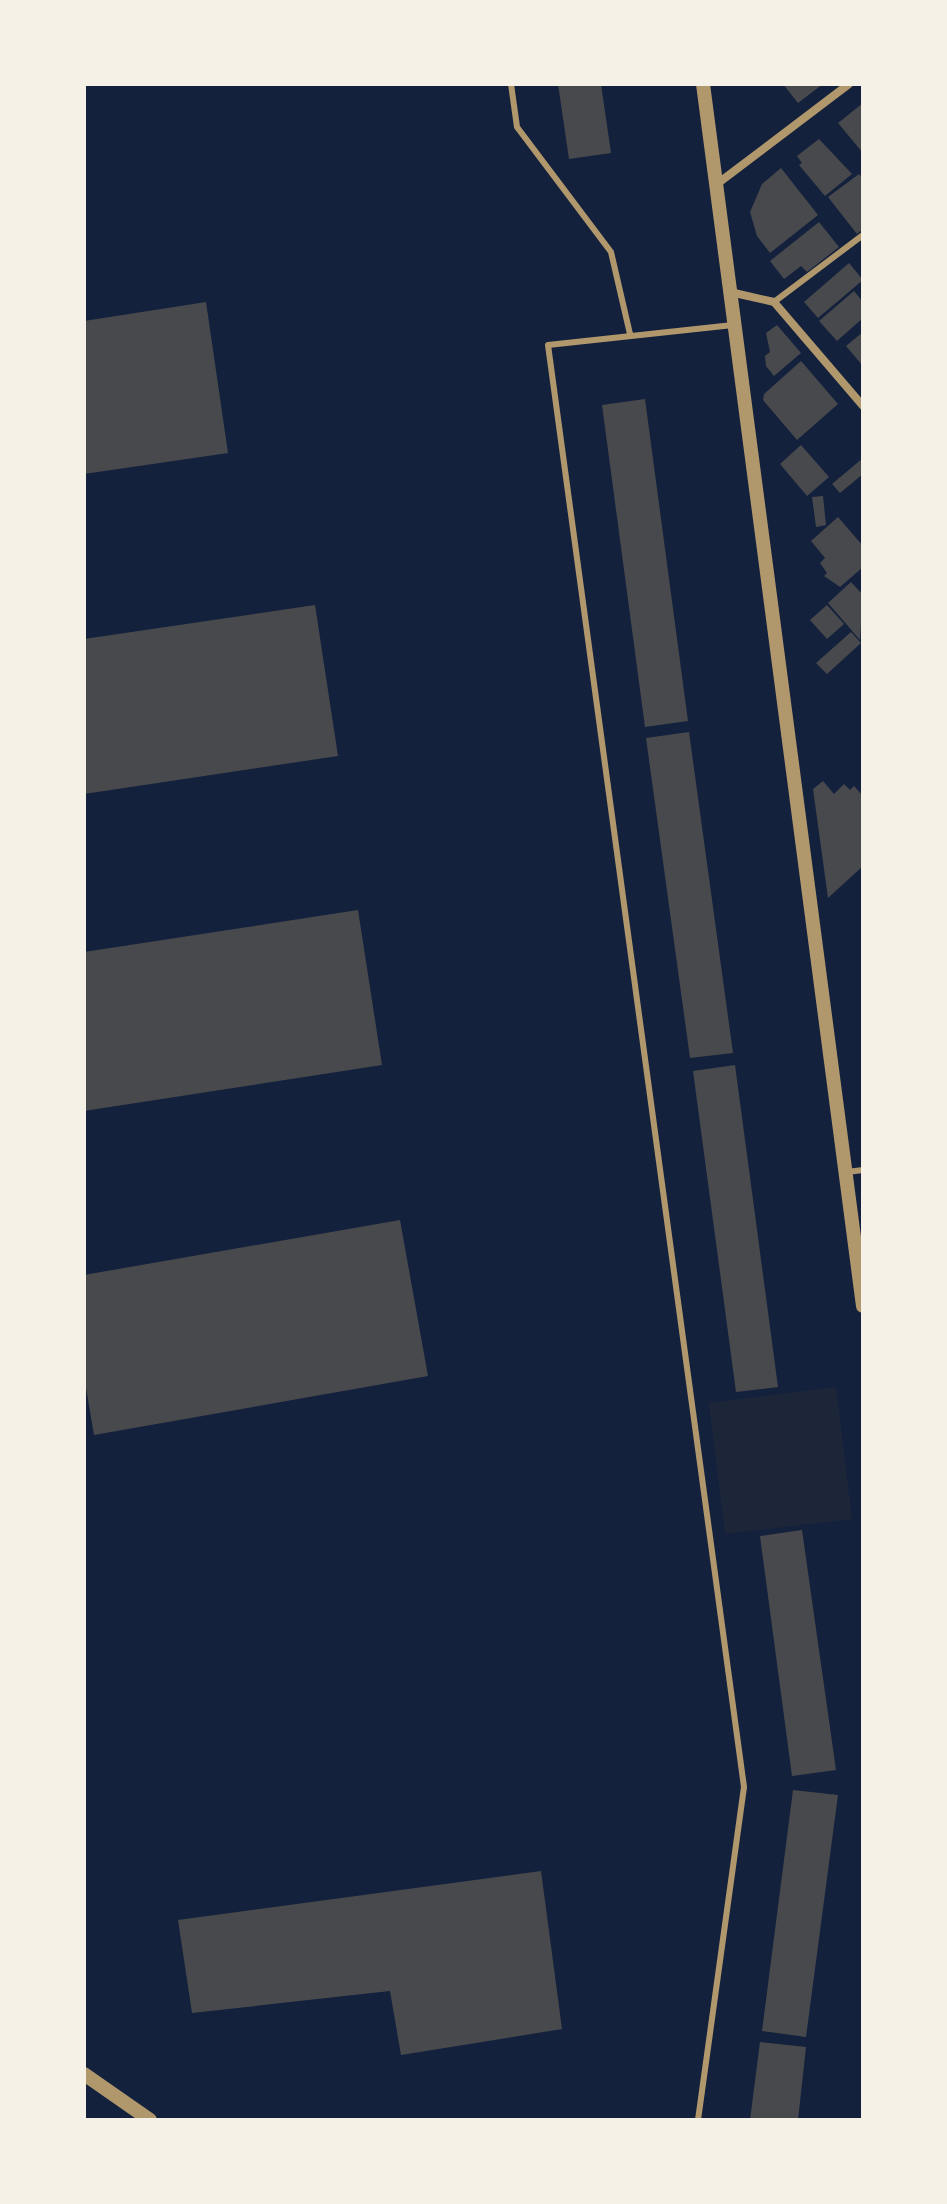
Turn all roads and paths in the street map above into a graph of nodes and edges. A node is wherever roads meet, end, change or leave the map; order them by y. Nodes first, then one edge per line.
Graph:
1 (511, 84) edge
2 (703, 84) edge
3 (849, 84) edge
4 (716, 184) junction
5 (863, 235) edge
6 (730, 292) junction
7 (774, 302) junction
8 (734, 324) junction
9 (630, 334) junction
10 (863, 406) edge
11 (863, 1170) edge
12 (845, 1172) junction
13 (863, 1306) edge
14 (84, 2074) edge
15 (150, 2120) edge
16 (698, 2120) edge

1 - 9 lane
2 - 4 street
3 - 4 street
4 - 6 street
5 - 7 lane
6 - 7 street
6 - 8 street
7 - 10 street
8 - 9 lane
8 - 12 street
9 - 16 lane
11 - 12 lane
12 - 13 street
14 - 15 street

